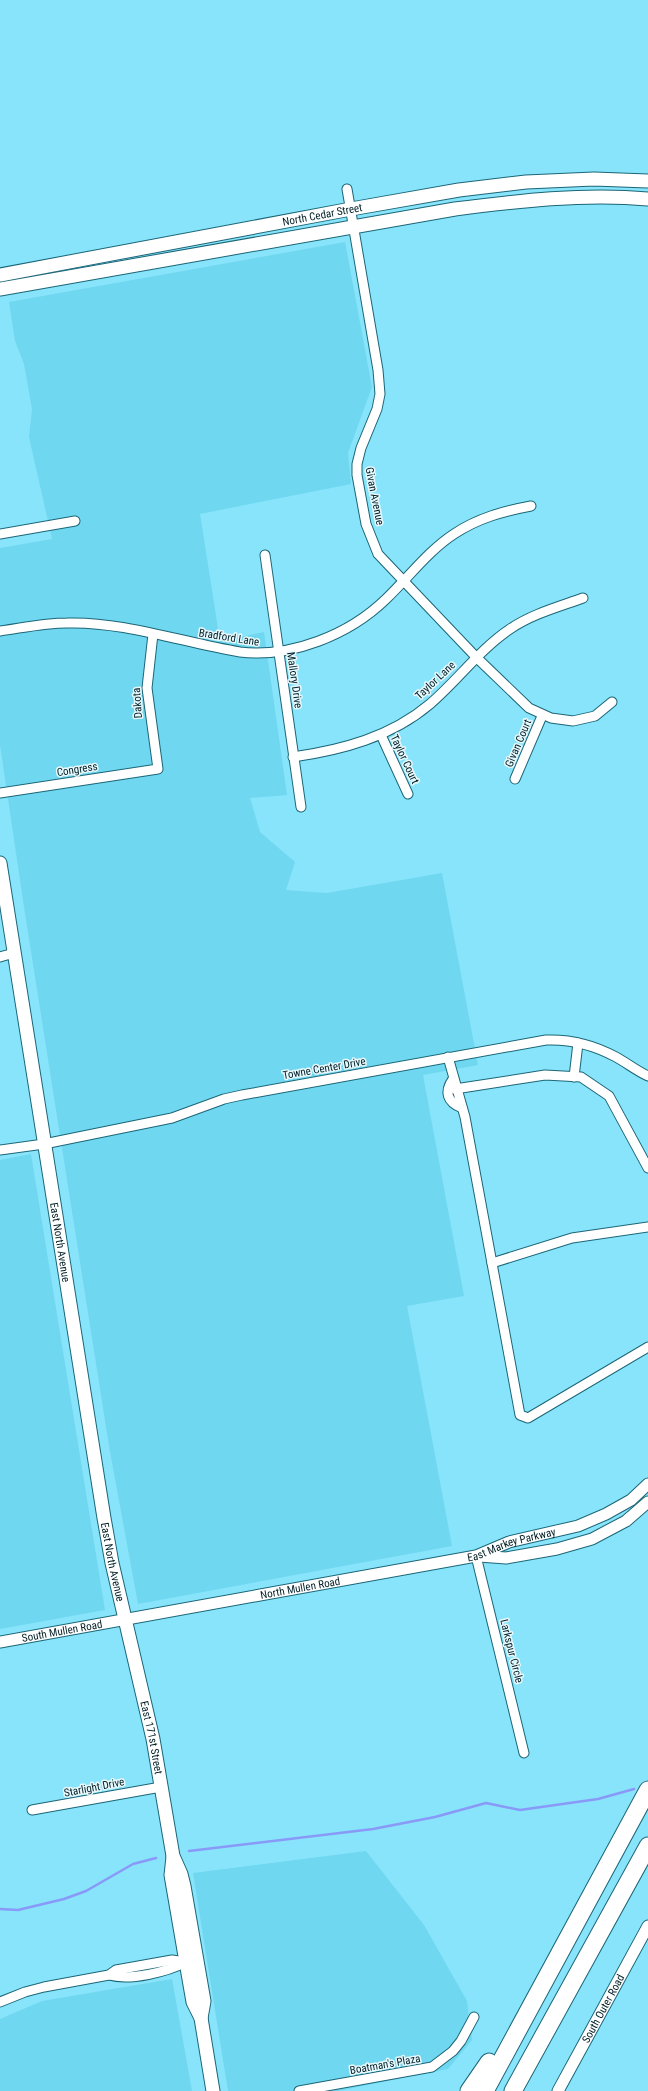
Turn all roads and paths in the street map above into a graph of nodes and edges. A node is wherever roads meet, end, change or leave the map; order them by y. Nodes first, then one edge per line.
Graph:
1 (648, 181) edge
2 (347, 189) dead end
3 (648, 199) edge
4 (351, 208) junction
5 (354, 226) junction
6 (0, 276) edge
7 (0, 289) edge
8 (531, 506) dead end
9 (75, 521) dead end
10 (0, 534) edge
11 (265, 555) dead end
12 (403, 582) junction
13 (583, 598) dead end
14 (0, 631) edge
15 (153, 634) junction
16 (279, 652) junction
17 (476, 657) junction
18 (612, 702) dead end
19 (542, 716) junction
20 (381, 734) junction
21 (293, 757) junction
22 (158, 769) joint
23 (515, 779) dead end
24 (0, 792) edge
25 (408, 794) dead end
26 (301, 807) dead end
27 (0, 863) edge
28 (14, 953) junction
29 (0, 958) edge
30 (578, 1043) junction
31 (448, 1058) junction
32 (648, 1076) edge
33 (574, 1077) junction
34 (453, 1079) junction
35 (455, 1089) junction
36 (462, 1108) junction
37 (44, 1144) junction
38 (0, 1150) edge
39 (648, 1168) edge
40 (648, 1227) edge
41 (492, 1263) junction
42 (648, 1347) edge
43 (648, 1484) edge
44 (648, 1502) edge
45 (476, 1556) junction
46 (125, 1620) junction
47 (0, 1642) edge
48 (524, 1753) dead end
49 (161, 1787) junction
50 (648, 1790) edge
51 (32, 1810) dead end
52 (648, 1846) edge
53 (173, 1856) junction
54 (606, 1866) junction
55 (647, 1928) edge
56 (191, 1961) junction
57 (0, 2002) edge
58 (474, 2017) dead end
59 (213, 2091) edge
60 (299, 2091) edge
61 (469, 2091) edge
62 (485, 2091) edge
63 (513, 2091) edge
64 (558, 2091) edge

1 - 4 main road, North Cedar Street
2 - 4 street, Givan Avenue
3 - 5 main road, North Cedar Street
4 - 5 street, Givan Avenue
4 - 6 main road, North Cedar Street
5 - 7 main road, North Cedar Street
5 - 12 street, Givan Avenue
8 - 12 street, Bradford Lane
9 - 10 street
11 - 16 street, Mallory Drive
12 - 16 street, Bradford Lane
12 - 17 street, Givan Avenue
13 - 17 street, Taylor Lane
14 - 15 street, Bradford Lane
15 - 16 street, Bradford Lane
15 - 22 street, Dakota
16 - 21 street, Mallory Drive
17 - 19 street, Givan Avenue
17 - 20 street, Taylor Lane
18 - 19 street, Givan Avenue
19 - 23 street, Givan Court
20 - 21 street, Taylor Lane
20 - 25 street, Taylor Court
21 - 26 street, Mallory Drive
22 - 24 street, Congress
27 - 28 main road, East North Avenue
28 - 29 street
28 - 37 main road, East North Avenue
30 - 31 street, Towne Center Drive
30 - 32 street, Towne Center Drive
30 - 33 street
31 - 34 street
31 - 37 street, Towne Center Drive
33 - 35 street
33 - 39 street
34 - 35 street
34 - 36 street
35 - 36 street
36 - 41 street
37 - 38 street, Towne Center Drive
37 - 46 main road, East North Avenue
40 - 41 street
41 - 42 street
43 - 45 street, East Markey Parkway
44 - 45 street, East Markey Parkway
45 - 46 street, North Mullen Road
45 - 48 street, Larkspur Circle
46 - 47 street, South Mullen Road
46 - 49 main road, East 171st Street
49 - 51 street, Starlight Drive
49 - 53 main road, East 171st Street
50 - 54 highway
52 - 63 highway
53 - 56 main road, East 171st Street
53 - 56 main road, East 171st Street
54 - 61 highway
54 - 62 highway
55 - 64 street, South Outer Road
56 - 57 street
56 - 59 main road, East 171st Street
58 - 60 street, Boatman's Plaza

